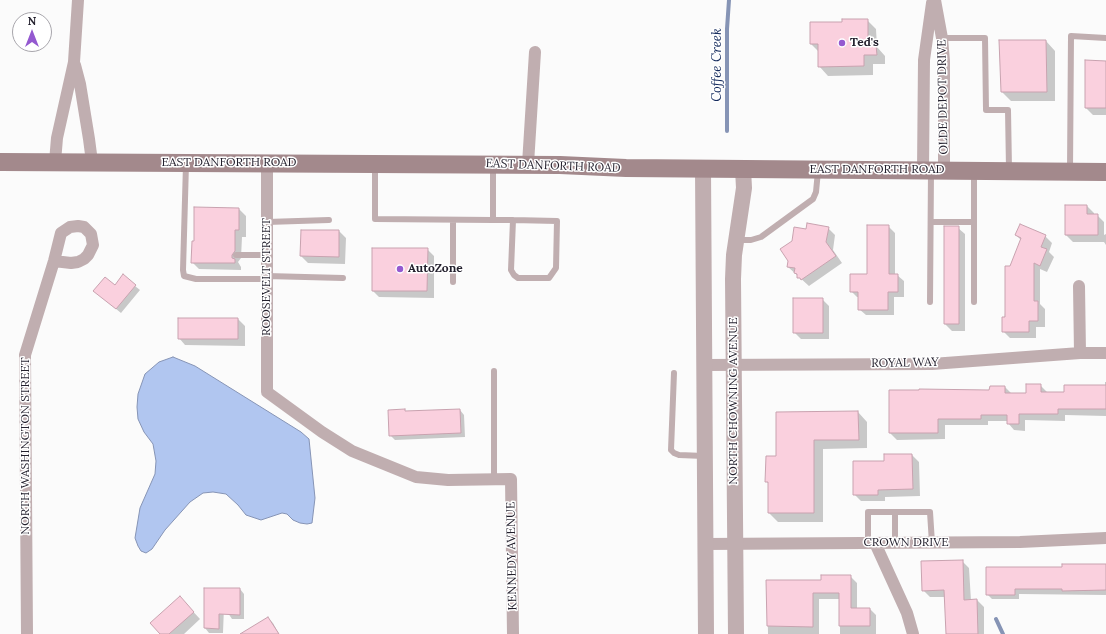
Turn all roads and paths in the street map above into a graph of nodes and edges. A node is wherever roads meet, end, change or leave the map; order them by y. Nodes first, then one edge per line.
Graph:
1 (78, 0) edge
2 (934, 0) edge
3 (942, 38) junction
4 (1106, 38) edge
5 (535, 52) dead end
6 (74, 62) junction
7 (0, 162) edge
8 (54, 162) junction
9 (92, 162) junction
10 (186, 163) junction
11 (267, 163) junction
12 (374, 163) junction
13 (493, 164) junction
14 (528, 164) junction
15 (703, 169) junction
16 (743, 169) junction
17 (818, 169) junction
18 (932, 170) junction
19 (974, 170) junction
20 (1010, 170) junction
21 (1070, 171) junction
22 (1106, 172) edge
23 (329, 220) dead end
24 (453, 220) junction
25 (493, 220) junction
26 (513, 220) junction
27 (267, 222) junction
28 (931, 222) junction
29 (974, 222) junction
30 (736, 240) junction
31 (236, 254) dead end
32 (267, 255) junction
33 (54, 262) dead end
34 (267, 278) junction
35 (343, 278) dead end
36 (453, 282) dead end
37 (1079, 286) dead end
38 (930, 302) dead end
39 (974, 302) dead end
40 (1080, 353) junction
41 (1106, 353) edge
42 (704, 365) junction
43 (734, 365) junction
44 (494, 371) dead end
45 (674, 372) dead end
46 (704, 456) junction
47 (494, 479) junction
48 (895, 512) junction
49 (1106, 538) edge
50 (932, 542) junction
51 (735, 543) junction
52 (872, 543) junction
53 (895, 543) junction
54 (705, 544) junction
55 (27, 634) edge
56 (513, 634) edge
57 (706, 634) edge
58 (736, 634) edge
59 (913, 634) edge

1 - 6 street
2 - 3 street, OLDE DEPOT DRIVE
2 - 18 street, OLDE DEPOT DRIVE
3 - 18 street, OLDE DEPOT DRIVE
3 - 20 lane
4 - 21 lane
5 - 14 street
6 - 8 street
6 - 9 street
7 - 8 main road, EAST DANFORTH ROAD
8 - 9 main road, EAST DANFORTH ROAD
9 - 10 main road, EAST DANFORTH ROAD
10 - 11 main road, EAST DANFORTH ROAD
10 - 34 lane
11 - 12 main road, EAST DANFORTH ROAD
11 - 27 street, ROOSEVELT STREET
12 - 13 main road, EAST DANFORTH ROAD
12 - 24 lane
13 - 14 main road, EAST DANFORTH ROAD
13 - 25 lane
14 - 15 main road, EAST DANFORTH ROAD
15 - 16 main road, EAST DANFORTH ROAD
15 - 42 street
16 - 17 main road, EAST DANFORTH ROAD
16 - 30 street, NORTH CHOWNING AVENUE
17 - 18 main road, EAST DANFORTH ROAD
17 - 30 lane
18 - 19 main road, EAST DANFORTH ROAD
18 - 28 lane
19 - 20 main road, EAST DANFORTH ROAD
19 - 29 lane
20 - 21 main road, EAST DANFORTH ROAD
21 - 22 main road, EAST DANFORTH ROAD
23 - 27 lane
24 - 25 lane
24 - 36 lane
25 - 26 lane
26 - 26 lane
27 - 32 street, ROOSEVELT STREET
28 - 29 lane
28 - 38 lane
29 - 39 lane
30 - 43 street, NORTH CHOWNING AVENUE
31 - 32 lane
32 - 34 street, ROOSEVELT STREET
33 - 55 street, NORTH WASHINGTON STREET
34 - 35 lane
34 - 47 street, ROOSEVELT STREET
37 - 40 street
40 - 41 street, ROYAL WAY
40 - 43 street, ROYAL WAY
42 - 43 street, ROYAL WAY
42 - 46 street
43 - 51 street, NORTH CHOWNING AVENUE
44 - 47 lane
45 - 46 lane
46 - 54 street
47 - 56 street, KENNEDY AVENUE
48 - 50 lane
48 - 52 lane
48 - 53 lane
49 - 50 street, CROWN DRIVE
50 - 53 street, CROWN DRIVE
51 - 52 street, CROWN DRIVE
51 - 54 street, CROWN DRIVE
51 - 58 street, NORTH CHOWNING AVENUE
52 - 53 street, CROWN DRIVE
52 - 59 street
54 - 57 street

